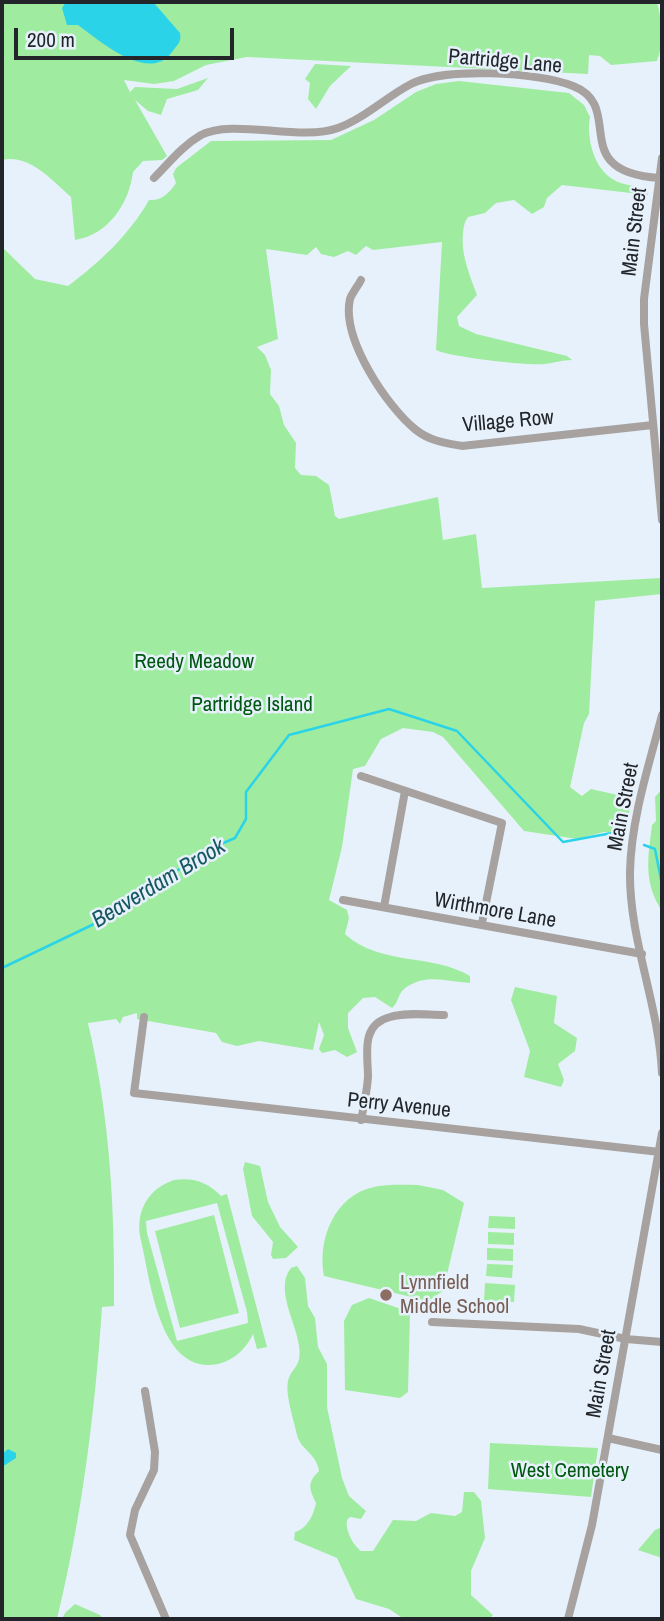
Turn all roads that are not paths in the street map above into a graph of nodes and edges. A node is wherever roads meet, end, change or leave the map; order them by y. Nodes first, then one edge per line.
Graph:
1 (662, 158) edge
2 (155, 178) dead end
3 (660, 178) junction
4 (361, 280) dead end
5 (653, 425) junction
6 (662, 520) edge
7 (662, 715) edge
8 (361, 776) dead end
9 (405, 791) junction
10 (343, 900) dead end
11 (384, 907) junction
12 (482, 923) junction
13 (642, 954) junction
14 (444, 1015) dead end
15 (144, 1017) dead end
16 (660, 1036) edge
17 (662, 1073) edge
18 (361, 1120) junction
19 (662, 1133) edge
20 (660, 1152) junction
21 (432, 1322) dead end
22 (626, 1339) junction
23 (662, 1342) edge
24 (145, 1391) dead end
25 (608, 1438) junction
26 (662, 1450) edge
27 (166, 1619) edge
28 (568, 1619) edge

1 - 3 street, Main Street
2 - 3 street, Partridge Lane
3 - 5 street, Main Street
4 - 5 street, Village Row
5 - 6 street, Main Street
7 - 13 street, Main Street
8 - 9 street
9 - 11 street
9 - 12 street
10 - 11 street, Wirthmore Lane
11 - 12 street, Wirthmore Lane
12 - 13 street, Wirthmore Lane
13 - 16 street, Main Street
14 - 18 street
15 - 18 street, Perry Avenue
16 - 17 street, Main Street
18 - 20 street, Perry Avenue
19 - 20 street, Main Street
20 - 22 street, Main Street
21 - 22 street
22 - 23 street
22 - 25 street, Main Street
24 - 27 street
25 - 26 street
25 - 28 street, Main Street

